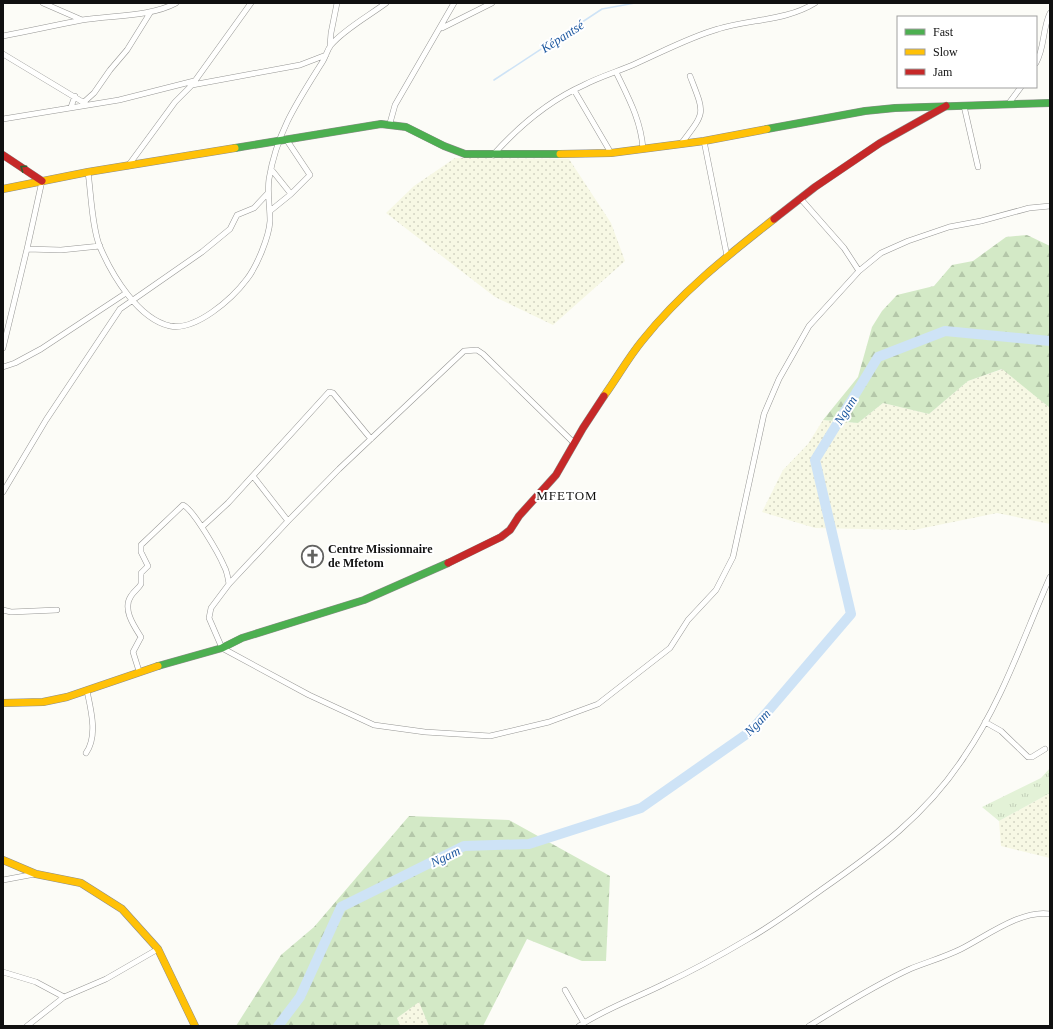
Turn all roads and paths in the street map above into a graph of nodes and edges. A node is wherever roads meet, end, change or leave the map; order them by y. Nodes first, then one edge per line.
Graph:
1 (43, 3) edge
2 (176, 3) edge
3 (252, 3) edge
4 (337, 3) edge
5 (386, 3) edge
6 (454, 3) edge
7 (492, 3) edge
8 (815, 3) edge
9 (150, 12) junction
10 (1050, 13) edge
11 (82, 20) junction
12 (441, 28) junction
13 (3, 36) edge
14 (330, 46) junction
15 (3, 54) edge
16 (326, 54) junction
17 (1037, 61) edge
18 (616, 72) junction
19 (690, 76) dead end
20 (193, 83) junction
21 (1020, 88) edge
22 (574, 90) junction
23 (75, 96) junction
24 (86, 103) junction
25 (1010, 103) junction
26 (1050, 103) edge
27 (946, 106) junction
28 (964, 106) junction
29 (71, 107) junction
30 (3, 119) edge
31 (390, 123) junction
32 (286, 139) junction
33 (278, 140) junction
34 (704, 141) junction
35 (680, 144) junction
36 (643, 149) junction
37 (611, 153) junction
38 (3, 155) edge
39 (493, 155) junction
40 (128, 166) junction
41 (978, 167) dead end
42 (271, 168) junction
43 (88, 172) junction
44 (42, 182) junction
45 (3, 189) edge
46 (268, 194) junction
47 (291, 194) junction
48 (800, 198) junction
49 (260, 202) junction
50 (269, 204) junction
51 (1050, 206) edge
52 (270, 211) junction
53 (100, 246) junction
54 (27, 249) junction
55 (727, 256) junction
56 (859, 271) junction
57 (126, 293) junction
58 (132, 301) junction
59 (3, 348) edge
60 (3, 367) edge
61 (370, 439) junction
62 (574, 442) junction
63 (252, 476) junction
64 (3, 492) edge
65 (288, 521) junction
66 (202, 527) junction
67 (1050, 577) edge
68 (229, 584) junction
69 (3, 610) edge
70 (57, 610) dead end
71 (222, 648) junction
72 (139, 671) junction
73 (87, 691) junction
74 (3, 703) edge
75 (986, 722) junction
76 (1045, 749) dead end
77 (86, 753) dead end
78 (3, 860) edge
79 (36, 874) junction
80 (3, 880) edge
81 (1050, 914) edge
82 (158, 949) junction
83 (3, 972) edge
84 (565, 990) dead end
85 (64, 997) junction
86 (584, 1023) junction
87 (27, 1026) edge
88 (195, 1026) edge
89 (579, 1026) edge
90 (809, 1026) edge

1 - 11 street
2 - 9 street
3 - 20 street
4 - 14 street
5 - 14 street
6 - 12 street
7 - 12 street
8 - 18 street
9 - 11 street
9 - 24 street
10 - 17 street
11 - 13 street
12 - 31 street
14 - 16 street
15 - 23 street
16 - 20 street
16 - 33 street
18 - 22 street
18 - 36 street
19 - 35 street
20 - 24 street
20 - 40 street
21 - 25 street
22 - 37 street
22 - 39 street
23 - 24 street
23 - 29 street
24 - 29 street
25 - 26 street
25 - 28 street
27 - 28 street
27 - 34 street
27 - 48 street
28 - 41 street
29 - 30 street
31 - 32 street
31 - 39 street
32 - 33 street
32 - 47 street
33 - 40 street
33 - 42 street
34 - 35 street
34 - 55 street
35 - 36 street
36 - 37 street
37 - 39 street
44 -> 38 street
40 - 43 street
42 - 46 street
42 - 47 street
43 - 44 street
43 - 53 street
44 - 45 street
44 - 54 street
46 - 49 street
46 - 50 street
47 - 52 street
48 - 55 street
48 - 56 street
49 - 50 street
49 - 58 street
50 - 52 street
51 - 56 street
52 - 58 street
53 - 54 street
53 - 57 street
54 - 59 street
55 - 62 street
56 - 71 street
57 - 58 street
57 - 60 street
58 - 64 street
61 - 62 street
61 - 63 street
61 - 65 street
62 - 71 street
63 - 65 street
63 - 66 street
65 - 68 street
66 - 68 street
66 - 72 street
67 - 75 street
68 - 71 street
69 - 70 street
71 - 72 street
72 - 73 street
73 - 74 street
73 - 77 street
75 - 76 street
75 - 86 street
78 - 79 street
79 - 80 street
79 - 82 street
81 - 90 street
82 - 85 street
82 - 88 street
83 - 85 street
84 - 86 street
85 - 87 street
86 - 89 street

